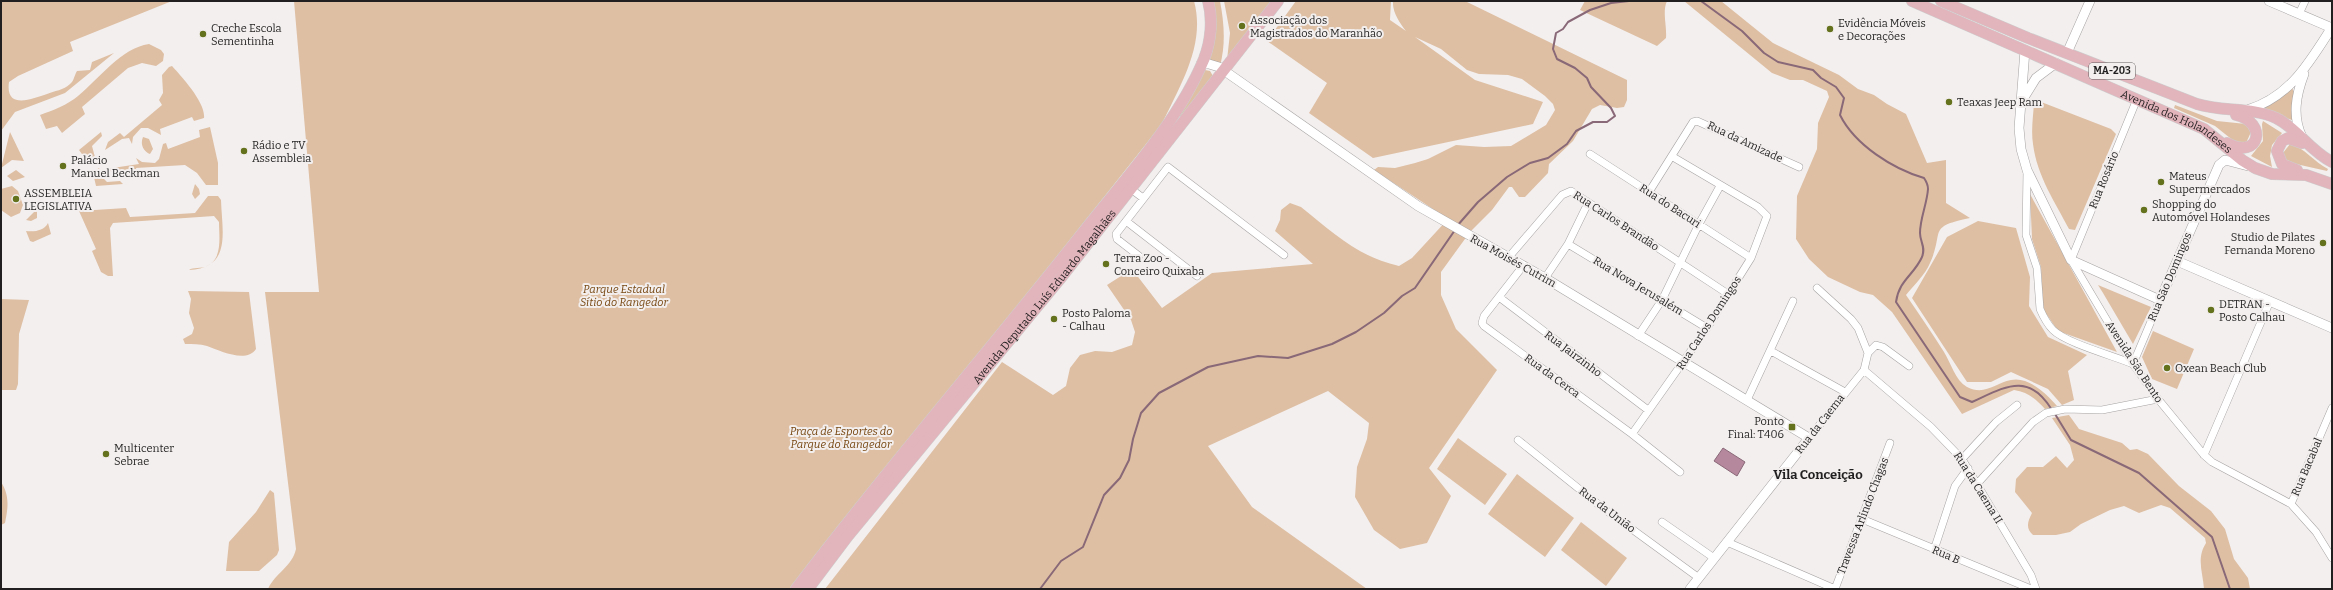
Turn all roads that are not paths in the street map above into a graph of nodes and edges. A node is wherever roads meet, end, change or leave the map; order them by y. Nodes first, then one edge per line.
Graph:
1 (1208, 1) edge
2 (1278, 1) edge
3 (1912, 1) edge
4 (1941, 1) edge
5 (2090, 1) edge
6 (2269, 1) edge
7 (2305, 1) edge
8 (2299, 14) junction
9 (2332, 27) edge
10 (2025, 50) junction
11 (2067, 53) junction
12 (2056, 63) junction
13 (1201, 64) junction
14 (2309, 64) junction
15 (1224, 71) junction
16 (2137, 99) junction
17 (2197, 104) junction
18 (2020, 106) junction
19 (2243, 111) junction
20 (2204, 130) junction
21 (2305, 142) junction
22 (1590, 154) dead end
23 (1673, 157) junction
24 (2332, 162) edge
25 (1799, 167) dead end
26 (2027, 170) junction
27 (2260, 170) junction
28 (2320, 179) junction
29 (2332, 184) edge
30 (1134, 185) junction
31 (1720, 186) junction
32 (1149, 190) junction
33 (1649, 192) junction
34 (1143, 198) junction
35 (1588, 204) junction
36 (1126, 221) junction
37 (1699, 224) junction
38 (1568, 244) junction
39 (1284, 255) dead end
40 (1139, 256) dead end
41 (1508, 258) junction
42 (1751, 258) junction
43 (2071, 260) junction
44 (2177, 261) junction
45 (1680, 262) junction
46 (1523, 266) junction
47 (1197, 276) dead end
48 (1545, 278) junction
49 (1817, 288) dead end
50 (1728, 294) junction
51 (1498, 298) junction
52 (1662, 300) junction
53 (2160, 300) junction
54 (1793, 301) dead end
55 (2270, 301) junction
56 (1707, 328) junction
57 (2332, 328) edge
58 (1638, 336) junction
59 (1771, 351) junction
60 (1868, 354) junction
61 (1683, 363) junction
62 (2133, 364) junction
63 (1909, 366) dead end
64 (1864, 370) junction
65 (1845, 392) junction
66 (2158, 399) junction
67 (1747, 400) junction
68 (2017, 405) dead end
69 (2332, 408) edge
70 (1648, 410) junction
71 (1632, 434) junction
72 (1810, 438) junction
73 (1518, 440) dead end
74 (1890, 443) dead end
75 (2204, 455) junction
76 (1962, 459) junction
77 (1968, 468) junction
78 (1680, 472) dead end
79 (1977, 484) junction
80 (2291, 504) junction
81 (1862, 519) junction
82 (1662, 522) dead end
83 (1727, 542) junction
84 (1934, 550) junction
85 (1714, 558) junction
86 (2332, 558) edge
87 (1699, 578) junction
88 (2020, 587) edge
89 (796, 589) edge
90 (808, 589) edge
91 (1690, 589) edge
92 (1835, 589) edge
93 (2031, 589) edge
94 (2036, 589) edge

1 - 13 main road, Avenida Deputado Luís Eduardo Magalhães
2 - 15 main road, Avenida Deputado Luís Eduardo Magalhães
3 - 10 main road, Avenida dos Holandeses / MA-203
4 - 11 main road, Avenida dos Holandeses / MA-203
5 - 11 street
6 - 8 street
7 - 8 street
8 - 9 street
9 - 14 street
10 - 12 main road, Avenida dos Holandeses / MA-203
10 - 18 street, Avenida São Bento
11 - 17 main road, Avenida dos Holandeses / MA-203
12 - 16 main road, Avenida dos Holandeses / MA-203
12 - 18 street, Avenida São Bento
13 - 15 street, Rua Moisés Cutrim
13 - 89 main road, Avenida Deputado Luís Eduardo Magalhães
14 - 19 street
14 - 21 street
15 - 30 main road, Avenida Deputado Luís Eduardo Magalhães
15 - 41 street, Rua Moisés Cutrim
16 - 20 main road, Avenida dos Holandeses / MA-203
16 - 43 street, Rua Rosário
17 - 19 main road, Avenida dos Holandeses / MA-203
17 - 20 main road
18 - 26 street, Avenida São Bento
19 - 21 main road, Avenida dos Holandeses / MA-203
20 - 27 main road, Avenida dos Holandeses / MA-203
21 - 24 main road, Avenida dos Holandeses / MA-203
22 - 33 street, Rua do Bacuri
23 - 25 street, Rua da Amizade
23 - 31 street
23 - 33 street
24 - 28 main road
26 - 43 street, Avenida São Bento
26 - 62 street
27 - 28 main road, Avenida dos Holandeses / MA-203
27 - 44 street, Rua São Domingos
28 - 29 main road, Avenida dos Holandeses / MA-203
30 - 32 street
30 - 34 street
30 - 90 main road, Avenida Deputado Luís Eduardo Magalhães
31 - 37 street
31 - 42 street, Rua Carlos Domingos
32 - 34 street
32 - 39 street
33 - 37 street, Rua do Bacuri
34 - 36 street
35 - 38 street
35 - 41 street, Rua Carlos Brandão
35 - 45 street, Rua Carlos Brandão
36 - 40 street
36 - 47 street
37 - 42 street, Rua do Bacuri
37 - 45 street
38 - 48 street
38 - 52 street, Rua Nova Jerusalém
41 - 46 street, Rua Moisés Cutrim
42 - 50 street, Rua Carlos Domingos
43 - 53 street
43 - 62 street, Avenida São Bento
44 - 53 street, Rua São Domingos
44 - 55 street
45 - 50 street
45 - 52 street
46 - 48 street, Rua Moisés Cutrim
46 - 51 street, Rua da Cerca
48 - 58 street, Rua Moisés Cutrim
49 - 60 street
50 - 56 street, Rua Carlos Domingos
51 - 70 street, Rua Jairzinho
51 - 71 street, Rua da Cerca
52 - 56 street, Rua Nova Jerusalém
52 - 58 street
53 - 62 street, Rua São Domingos
54 - 59 street
55 - 57 street
55 - 75 street
56 - 61 street, Rua Carlos Domingos
58 - 61 street, Rua Moisés Cutrim
59 - 65 street
59 - 67 street
60 - 63 street
60 - 64 street, Rua da Caema
61 - 67 street, Rua Moisés Cutrim
61 - 70 street, Rua Carlos Domingos
62 - 66 street, Avenida São Bento
64 - 65 street, Rua da Caema
64 - 76 street, Rua da Caema II
65 - 72 street, Rua da Caema
66 - 75 street, Avenida São Bento
66 - 79 street
67 - 72 street, Rua Moisés Cutrim
68 - 76 street
69 - 80 street, Rua Bacabal
70 - 71 street, Rua Carlos Domingos
71 - 78 street, Rua da Cerca
72 - 83 street, Rua da Caema
73 - 87 street, Rua da União
74 - 81 street, Travessa Arlindo Chagas
75 - 80 street, Avenida São Bento
76 - 77 street, Rua da Caema II
77 - 79 street, Rua da Caema II
77 - 84 street
79 - 94 street, Rua da Caema II
80 - 86 street, Avenida São Bento
81 - 84 street, Rua B
81 - 92 street, Travessa Arlindo Chagas
82 - 85 street
83 - 85 street, Rua da Caema
83 - 92 street
84 - 88 street, Rua B
85 - 87 street, Rua da Caema
87 - 91 street, Rua da Caema
88 - 93 street, Rua B

